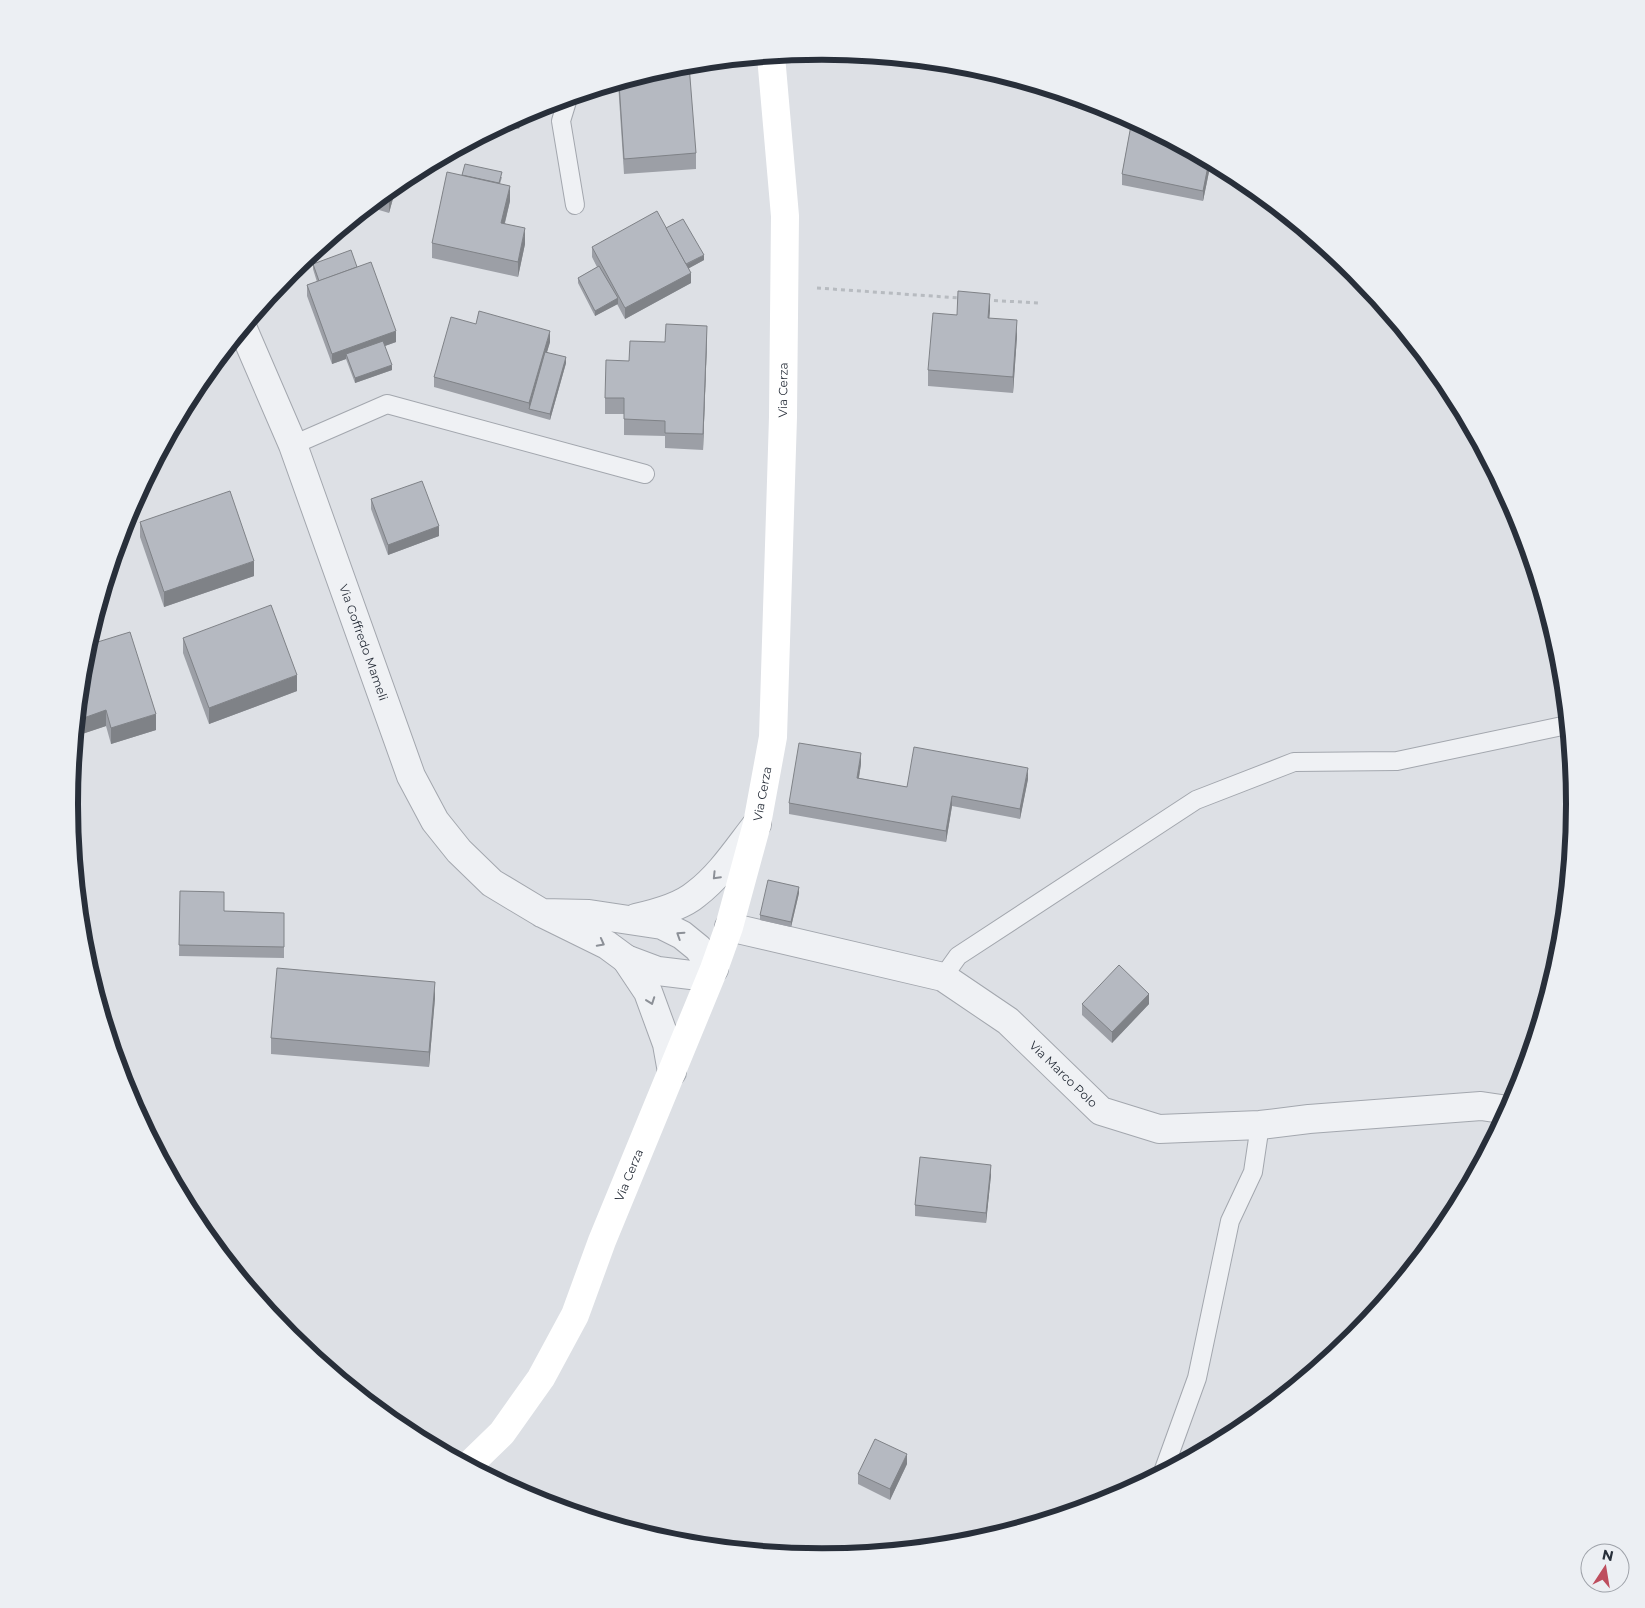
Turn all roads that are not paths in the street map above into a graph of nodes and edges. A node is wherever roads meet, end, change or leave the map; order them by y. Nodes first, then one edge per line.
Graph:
1 (772, 62) edge
2 (566, 106) edge
3 (575, 205) dead end
4 (245, 335) edge
5 (293, 445) junction
6 (645, 474) dead end
7 (1562, 726) edge
8 (757, 824) junction
9 (542, 913) junction
10 (629, 920) junction
11 (729, 927) junction
12 (626, 959) junction
13 (714, 969) junction
14 (943, 977) junction
15 (672, 1072) junction
16 (1501, 1109) edge
17 (1260, 1125) junction
18 (474, 1461) edge
19 (1166, 1463) edge

1 - 8 main road, Via Cerza
2 - 3 lane
4 - 5 street, Via Goffredo Mameli
5 - 6 lane
5 - 9 street, Via Goffredo Mameli
7 - 14 lane
8 -> 10 street
8 - 11 main road, Via Cerza
9 - 10 street
9 -> 12 street, Via Goffredo Mameli
13 -> 10 street
11 - 13 main road, Via Cerza
11 - 14 street, Via Marco Polo
12 - 13 street
12 -> 15 street
13 - 15 main road, Via Cerza
14 - 17 street, Via Marco Polo
15 - 18 main road, Via Cerza
16 - 17 street, Via Marco Polo
17 - 19 lane

